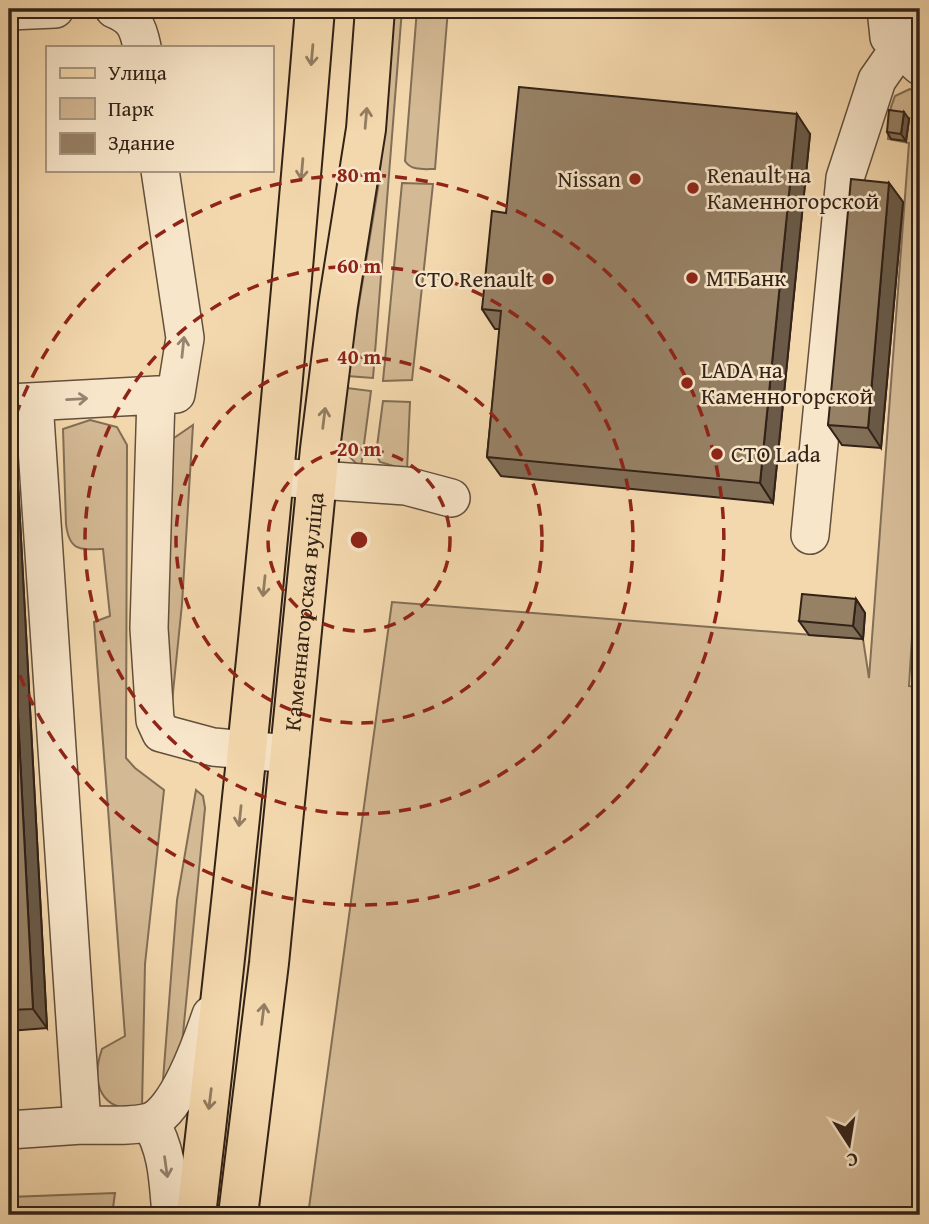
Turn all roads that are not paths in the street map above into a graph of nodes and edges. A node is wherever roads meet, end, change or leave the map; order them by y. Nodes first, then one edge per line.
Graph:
1 (55, 9) edge
2 (114, 9) edge
3 (316, 9) edge
4 (375, 9) edge
5 (886, 9) edge
6 (9, 11) edge
7 (142, 46) edge
8 (914, 48) edge
9 (160, 172) edge
10 (156, 397) junction
11 (22, 402) edge
12 (275, 477) junction
13 (317, 480) junction
14 (451, 498) dead end
15 (810, 535) dead end
16 (248, 748) junction
17 (290, 754) junction
18 (223, 982) junction
19 (150, 1122) junction
20 (82, 1125) junction
21 (9, 1130) edge
22 (172, 1215) edge
23 (196, 1215) edge
24 (238, 1215) edge

1 - 6 lane
2 - 7 lane
3 -> 12 main road, Каменнагорская вуліца
13 -> 4 main road, Каменнагорская вуліца
5 - 8 lane
8 - 15 lane
10 -> 9 lane
11 -> 10 lane
10 - 16 lane
11 - 20 lane
12 - 13 lane
12 -> 16 main road, Каменнагорская вуліца
13 - 14 lane
13 - 17 main road, Каменнагорская вуліца
16 - 17 lane
16 -> 18 main road, Каменнагорская вуліца
24 -> 17 main road, Каменнагорская вуліца
18 - 19 lane
18 -> 23 main road, Каменнагорская вуліца
19 - 20 lane
19 -> 22 lane
20 - 21 lane

